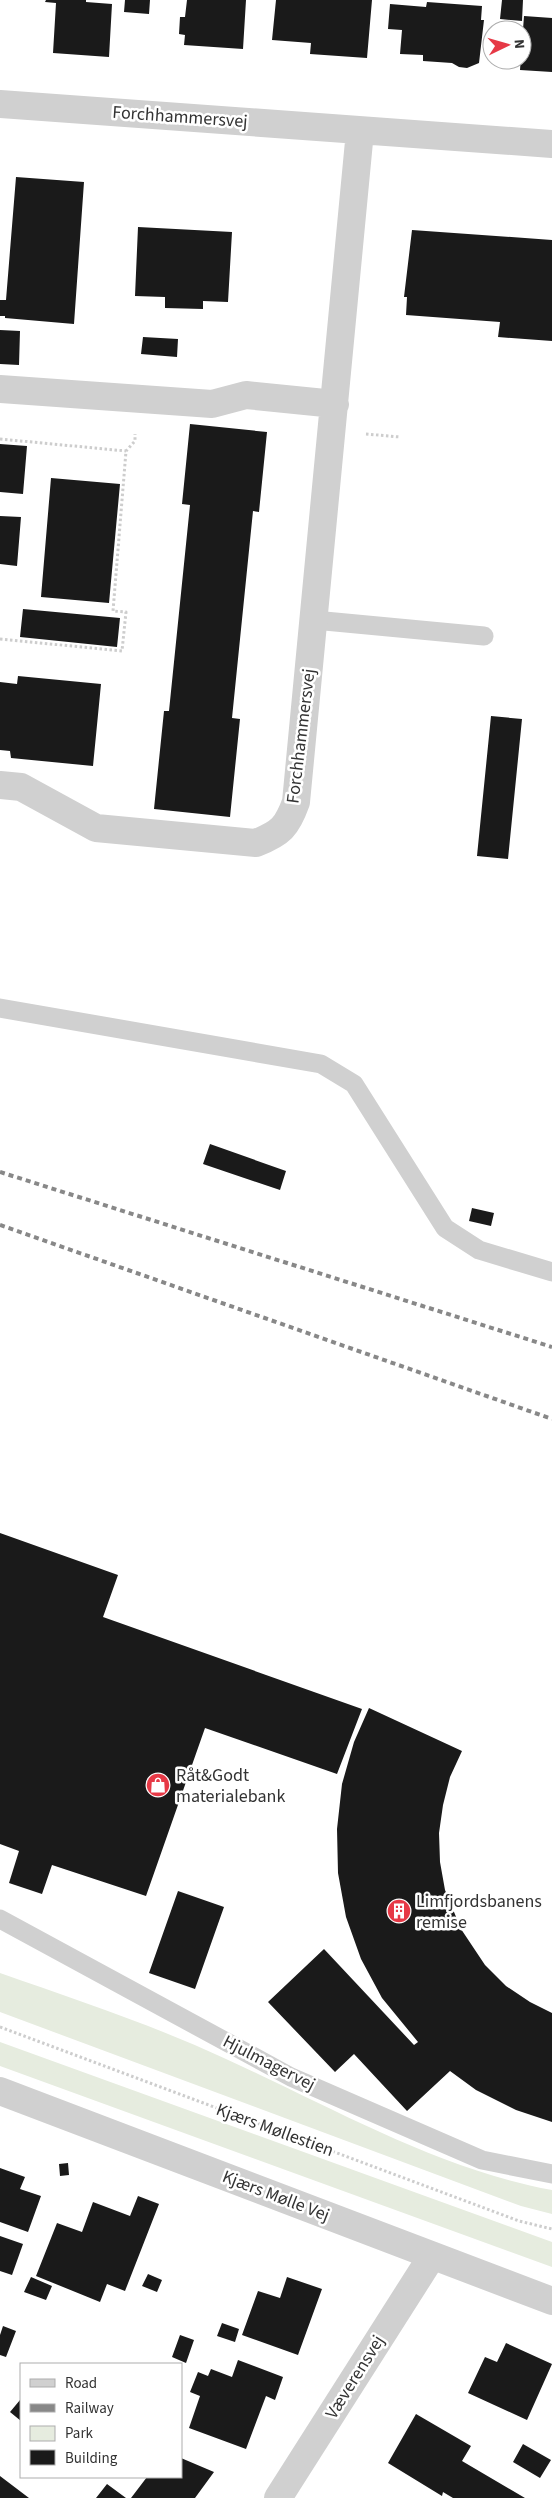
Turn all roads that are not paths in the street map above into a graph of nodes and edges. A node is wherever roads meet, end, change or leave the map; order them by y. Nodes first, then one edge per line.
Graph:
1 (0, 104) edge
2 (360, 131) junction
3 (552, 144) edge
4 (0, 389) edge
5 (335, 404) junction
6 (314, 620) junction
7 (484, 636) dead end
8 (0, 785) edge
9 (0, 1008) edge
10 (552, 1272) edge
11 (0, 1918) edge
12 (0, 2091) edge
13 (552, 2174) edge
14 (432, 2256) junction
15 (552, 2301) edge
16 (278, 2498) edge

1 - 2 street, Forchhammersvej
2 - 3 street, Forchhammersvej
2 - 5 street, Forchhammersvej
4 - 5 street
5 - 6 street, Forchhammersvej
6 - 7 lane
6 - 8 street, Forchhammersvej
9 - 10 lane
11 - 13 lane, Hjulmagervej
12 - 14 street, Kjærs Mølle Vej
14 - 15 street, Kjærs Mølle Vej
14 - 16 street, Væverensvej

